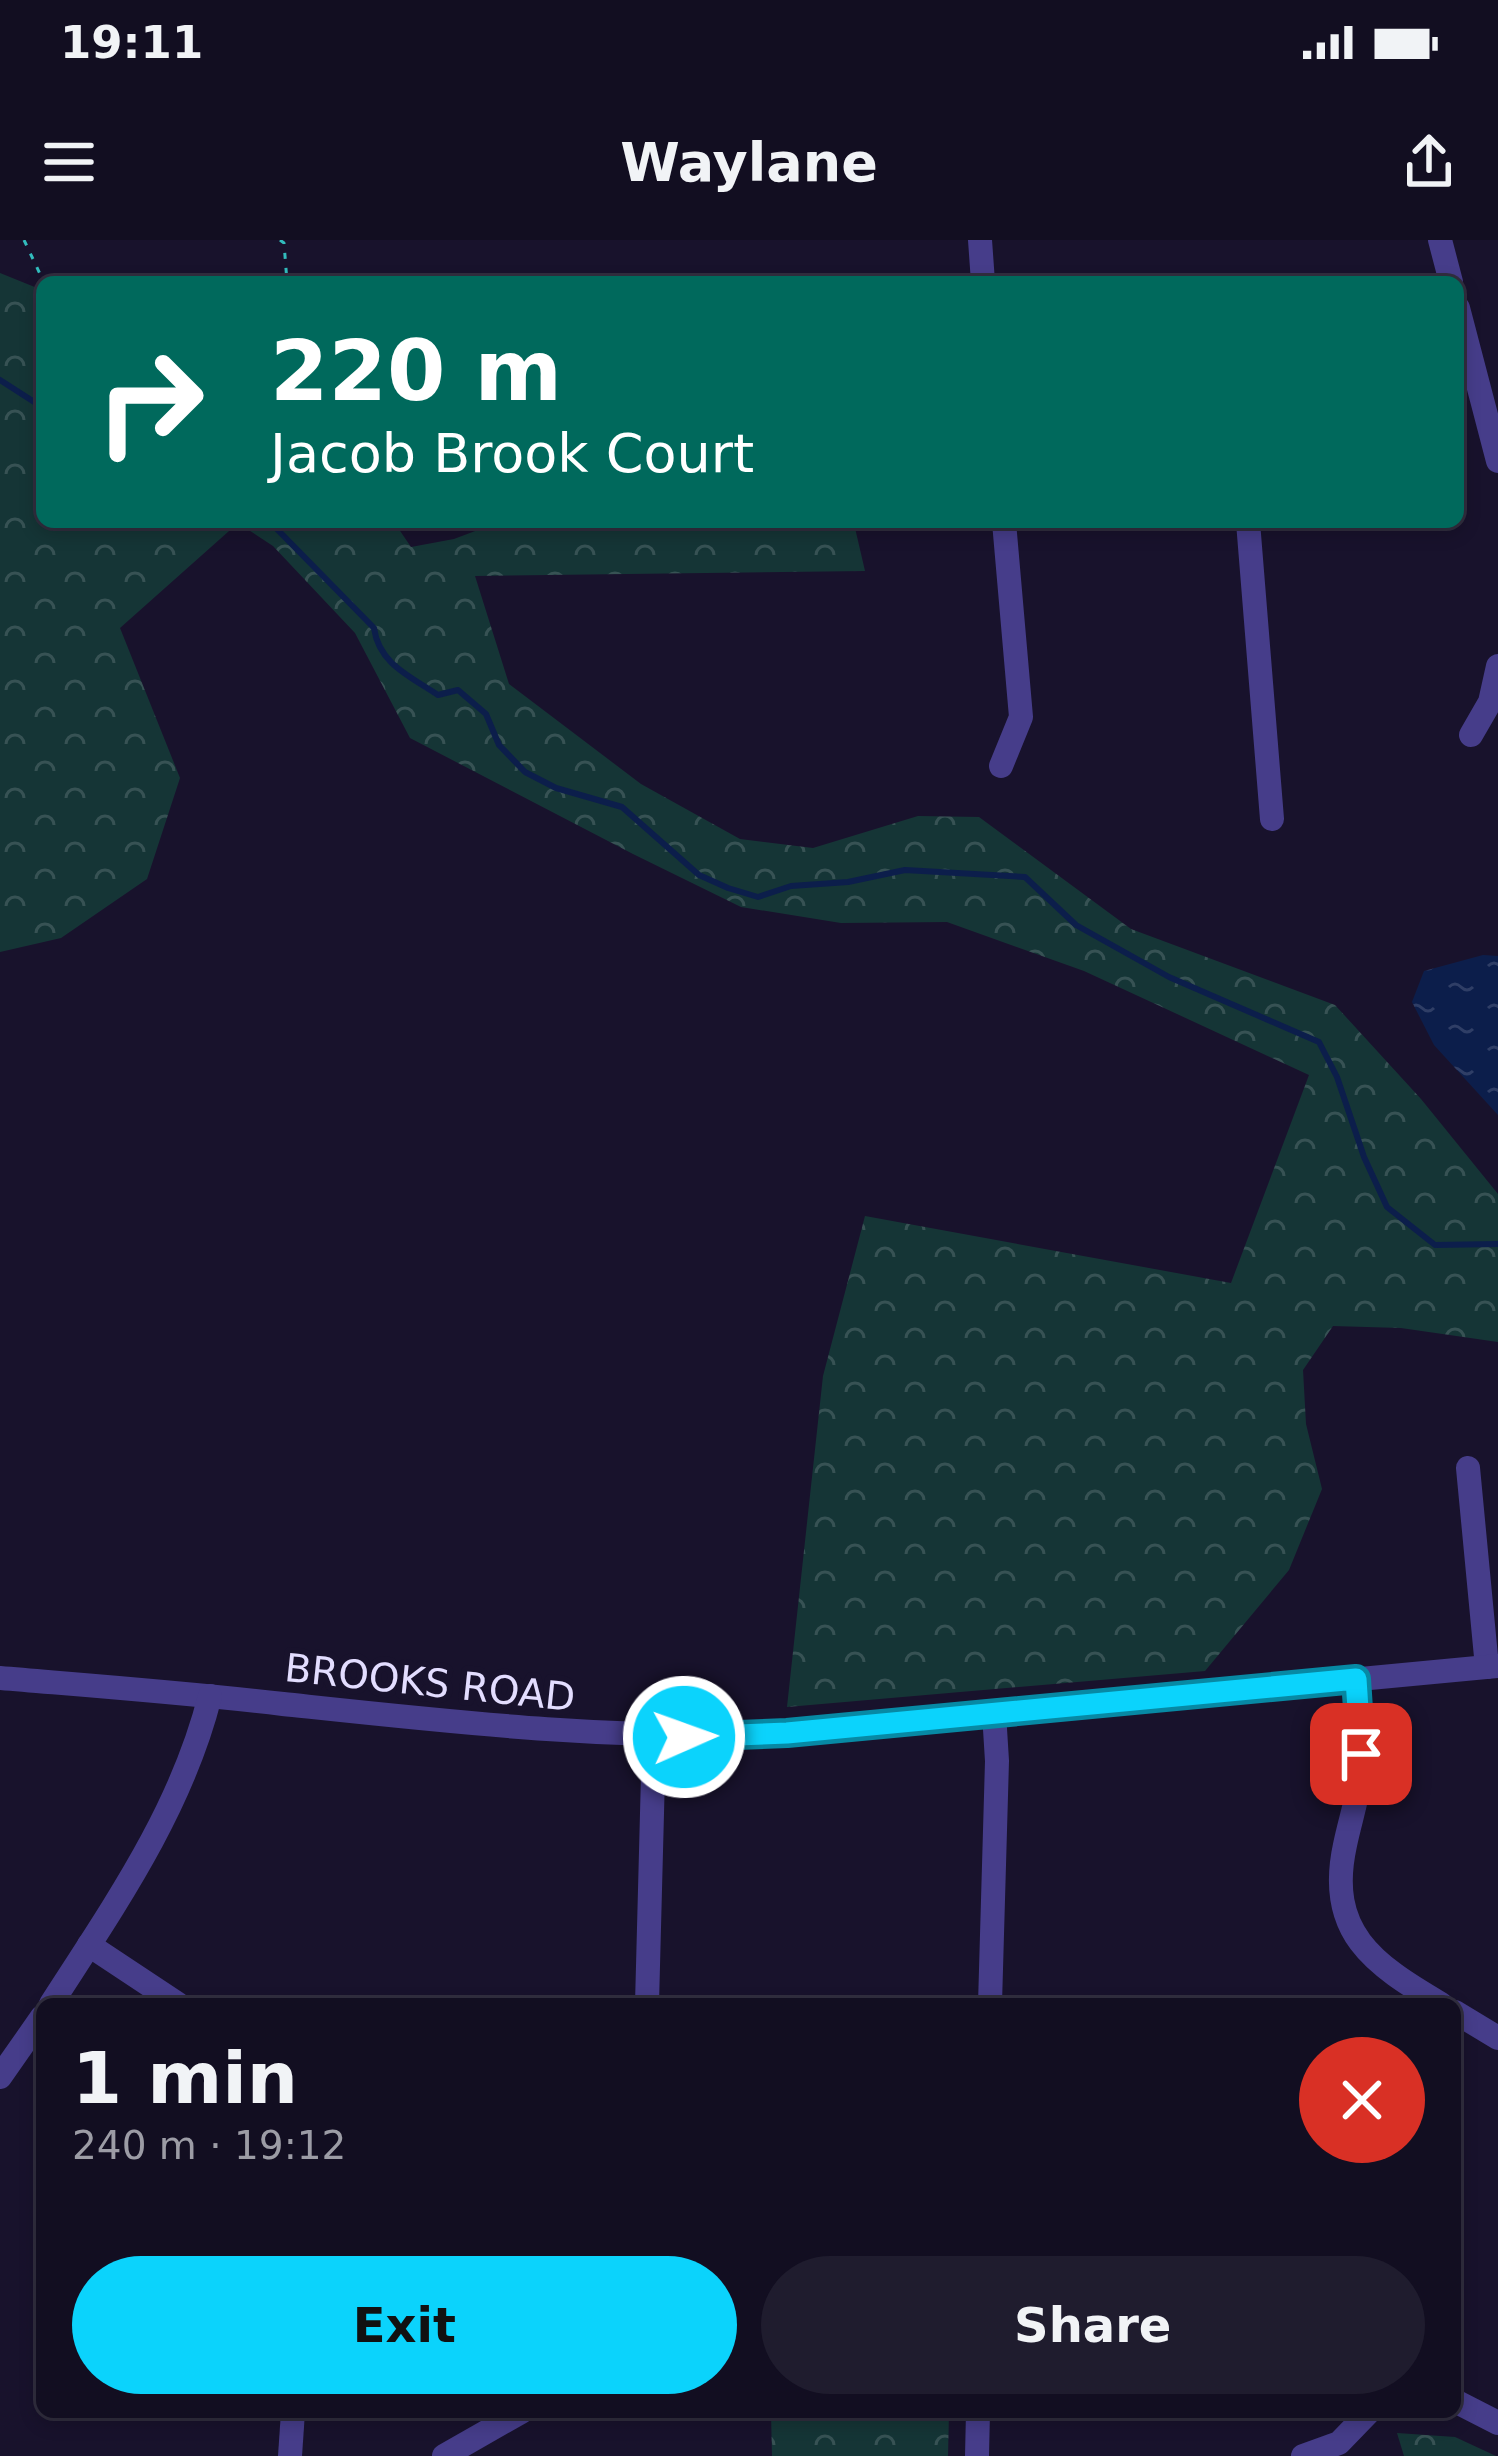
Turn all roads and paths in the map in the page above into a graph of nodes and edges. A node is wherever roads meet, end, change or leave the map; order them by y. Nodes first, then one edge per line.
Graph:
1 (24, 240) edge
2 (280, 240) edge
3 (980, 240) edge
4 (1440, 240) edge
5 (41, 276) edge
6 (287, 276) edge
7 (983, 276) edge
8 (1449, 276) edge
9 (1464, 337) edge
10 (1498, 460) edge
11 (1005, 528) edge
12 (1248, 528) edge
13 (1498, 666) edge
14 (1471, 735) dead end
15 (1000, 766) dead end
16 (1272, 819) dead end
17 (1468, 1468) dead end
18 (1493, 1666) edge
19 (0, 1678) edge
20 (1356, 1679) junction
21 (210, 1696) junction
22 (994, 1713) junction
23 (654, 1737) junction
24 (89, 1945) junction
25 (54, 1998) edge
26 (169, 1998) edge
27 (647, 1998) edge
28 (990, 1998) edge
29 (1431, 1998) edge
30 (1461, 2016) edge
31 (36, 2026) edge
32 (1498, 2038) edge
33 (0, 2077) edge
34 (1461, 2404) edge
35 (292, 2418) edge
36 (510, 2418) edge
37 (978, 2418) edge
38 (1363, 2418) edge
39 (1498, 2423) edge
40 (290, 2456) edge
41 (443, 2456) edge
42 (977, 2456) edge
43 (1303, 2456) edge

1 - 5 path
2 - 6 path
3 - 7 street
4 - 8 street
9 - 10 street
11 - 15 street
12 - 16 street
13 - 14 street
17 - 18 street
18 - 20 street, BROOKS ROAD
19 - 21 street, BROOKS ROAD
20 - 22 street, BROOKS ROAD
20 - 29 street
21 - 23 street, BROOKS ROAD
21 - 24 street
22 - 23 street, BROOKS ROAD
22 - 28 street
23 - 27 street
24 - 25 street
24 - 26 street
30 - 32 street
31 - 33 street
34 - 39 street
35 - 40 street
36 - 41 street
37 - 42 street
38 - 43 street

